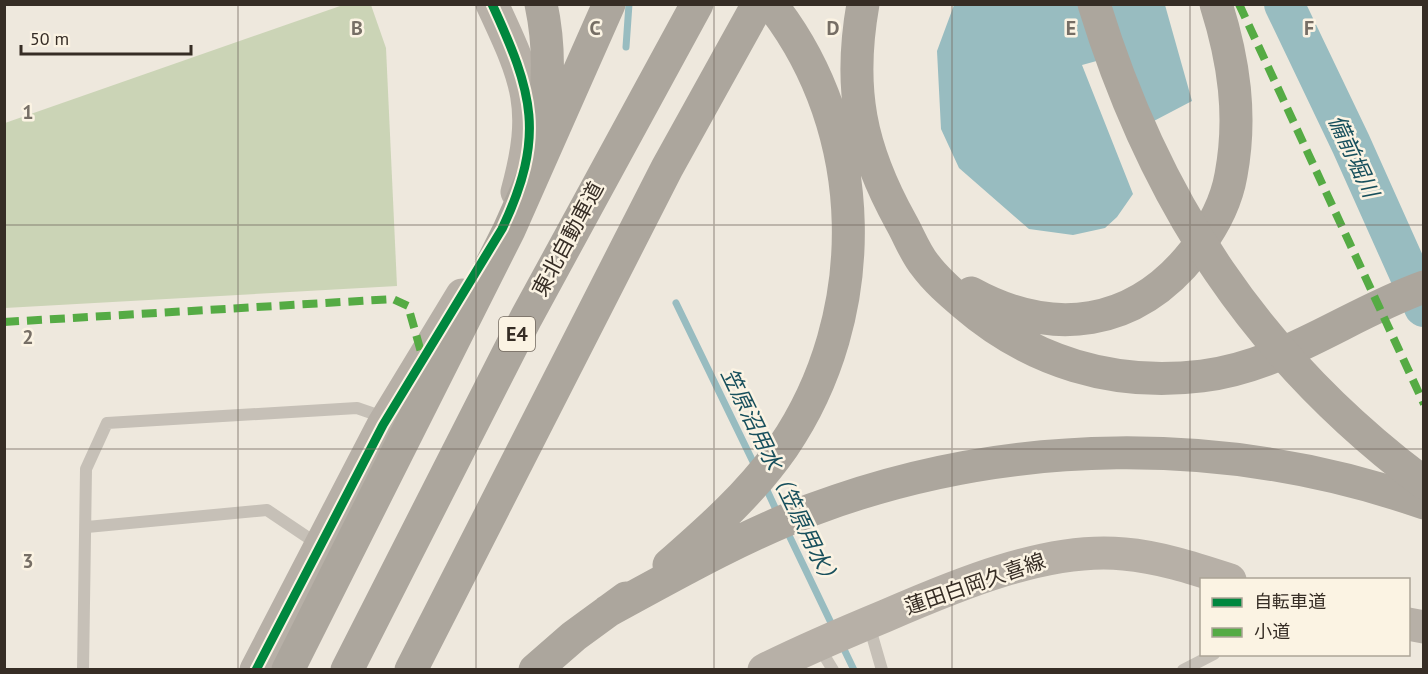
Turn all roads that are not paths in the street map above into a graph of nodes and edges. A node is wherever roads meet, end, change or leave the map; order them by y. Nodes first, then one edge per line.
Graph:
1 (492, 4) edge
2 (541, 4) edge
3 (609, 4) edge
4 (697, 4) edge
5 (758, 4) edge
6 (771, 4) edge
7 (863, 4) edge
8 (1094, 4) edge
9 (1216, 4) edge
10 (525, 193) junction
11 (911, 241) junction
12 (1424, 287) edge
13 (387, 419) junction
14 (1424, 483) edge
15 (1424, 503) edge
16 (87, 527) junction
17 (319, 545) junction
18 (1226, 578) edge
19 (608, 611) junction
20 (869, 623) junction
21 (825, 656) edge
22 (1210, 656) edge
23 (83, 669) edge
24 (256, 669) edge
25 (288, 669) edge
26 (347, 669) edge
27 (411, 669) edge
28 (536, 669) edge
29 (764, 669) edge
30 (882, 669) edge
31 (1183, 669) edge

1 - 13 street
2 - 10 highway
3 - 10 highway
4 - 26 highway, 東北自動車道 / E4
5 - 27 highway
6 - 19 highway
7 - 11 highway
8 - 14 highway, bridge
9 - 11 highway
10 - 25 highway
11 - 12 highway
13 - 16 lane
13 - 17 street
15 - 19 highway
16 - 17 lane
16 - 23 lane
17 - 24 street
18 - 20 street, 蓮田白岡久喜線
19 - 28 highway
20 - 21 street, 蓮田白岡久喜線
20 - 30 lane
21 - 29 street, 蓮田白岡久喜線
22 - 31 lane

